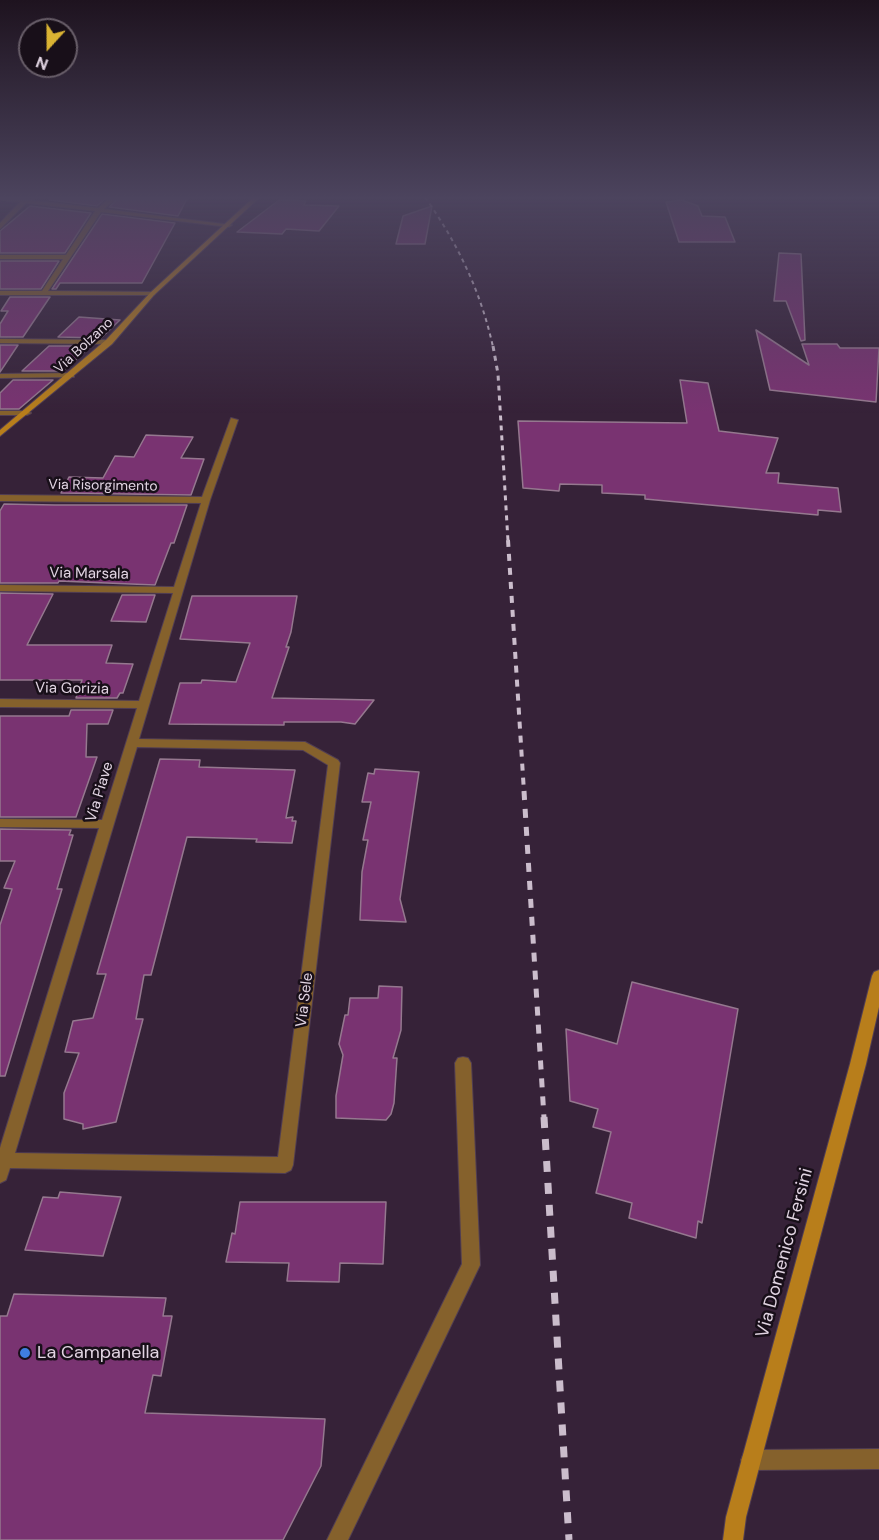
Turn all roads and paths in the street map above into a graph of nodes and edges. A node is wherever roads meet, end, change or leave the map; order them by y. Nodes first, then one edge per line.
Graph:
1 (61, 269) edge
2 (180, 269) edge
3 (0, 293) edge
4 (44, 293) junction
5 (152, 294) junction
6 (0, 341) edge
7 (109, 342) junction
8 (71, 375) junction
9 (0, 376) edge
10 (0, 413) edge
11 (27, 413) junction
12 (234, 420) dead end
13 (0, 434) edge
14 (0, 498) edge
15 (206, 501) junction
16 (0, 588) edge
17 (179, 590) junction
18 (0, 703) edge
19 (144, 705) junction
20 (132, 743) junction
21 (0, 823) edge
22 (108, 824) junction
23 (879, 976) edge
24 (463, 1063) dead end
25 (5, 1160) junction
26 (0, 1175) edge
27 (879, 1459) edge
28 (752, 1460) junction
29 (337, 1540) edge
30 (733, 1540) edge

1 - 4 street
2 - 5 street, Via Bolzano
3 - 4 street
4 - 5 street
5 - 7 street, Via Bolzano
6 - 7 street
7 - 8 street, Via Bolzano
8 - 9 street
8 - 11 street, Via Bolzano
10 - 11 street
11 - 13 street, Via Bolzano
12 - 15 street, Via Piave
14 - 15 street, Via Risorgimento
15 - 17 street, Via Piave
16 - 17 street, Via Marsala
17 - 19 street, Via Piave
18 - 19 street, Via Gorizia
19 - 20 street, Via Piave
20 - 22 street, Via Piave
20 - 25 street, Via Sele
21 - 22 street
22 - 25 street, Via Piave
23 - 28 street, Via Domenico Fersini
24 - 29 street
25 - 26 street, Via Piave
27 - 28 street
28 - 30 street, Via Domenico Fersini

